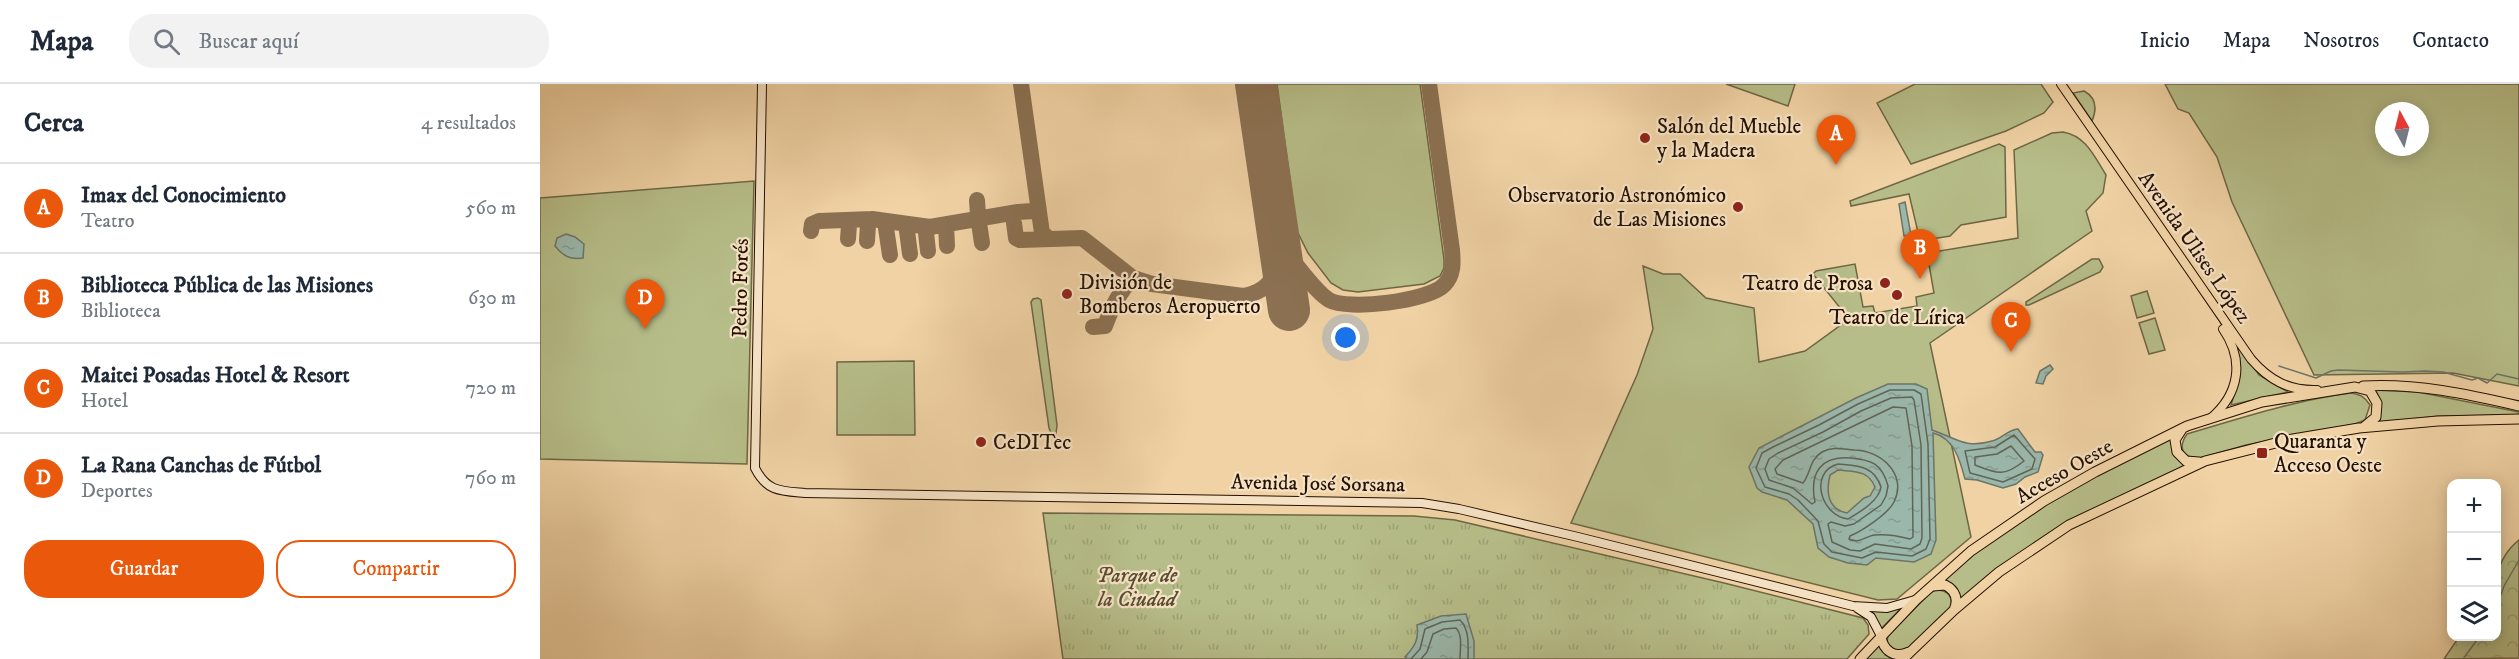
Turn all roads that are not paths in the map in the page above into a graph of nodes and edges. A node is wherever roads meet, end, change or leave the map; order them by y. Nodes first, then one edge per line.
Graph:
1 (762, 84) edge
2 (2055, 84) edge
3 (2061, 84) edge
4 (2355, 387) junction
5 (2328, 390) junction
6 (2519, 406) edge
7 (2211, 418) junction
8 (2519, 419) edge
9 (2187, 426) junction
10 (2359, 428) junction
11 (2205, 461) junction
12 (770, 488) joint
13 (1930, 588) junction
14 (1916, 600) junction
15 (1853, 606) junction
16 (1954, 610) junction
17 (1881, 636) junction
18 (1911, 650) junction
19 (1860, 659) edge
20 (1903, 659) edge

1 - 12 street, Pedro Forés
2 - 7 main road, Avenida Ulises López
3 - 5 main road, Avenida Ulises López
4 - 5 highway, Acceso Oeste
4 - 6 highway, Acceso Oeste
4 - 10 highway
5 - 7 highway, Acceso Oeste
7 - 9 highway, Acceso Oeste
8 - 10 highway
9 - 11 highway
9 - 13 highway, Acceso Oeste
10 - 11 highway
11 - 16 highway
12 - 15 street, Avenida José Sorsana
13 - 14 highway, Acceso Oeste
13 - 16 highway
14 - 15 street, Avenida José Sorsana
14 - 17 highway, Acceso Oeste
15 - 17 street, Avenida José Sorsana
16 - 18 highway
17 - 18 highway
17 - 19 highway, Acceso Oeste
18 - 20 highway

